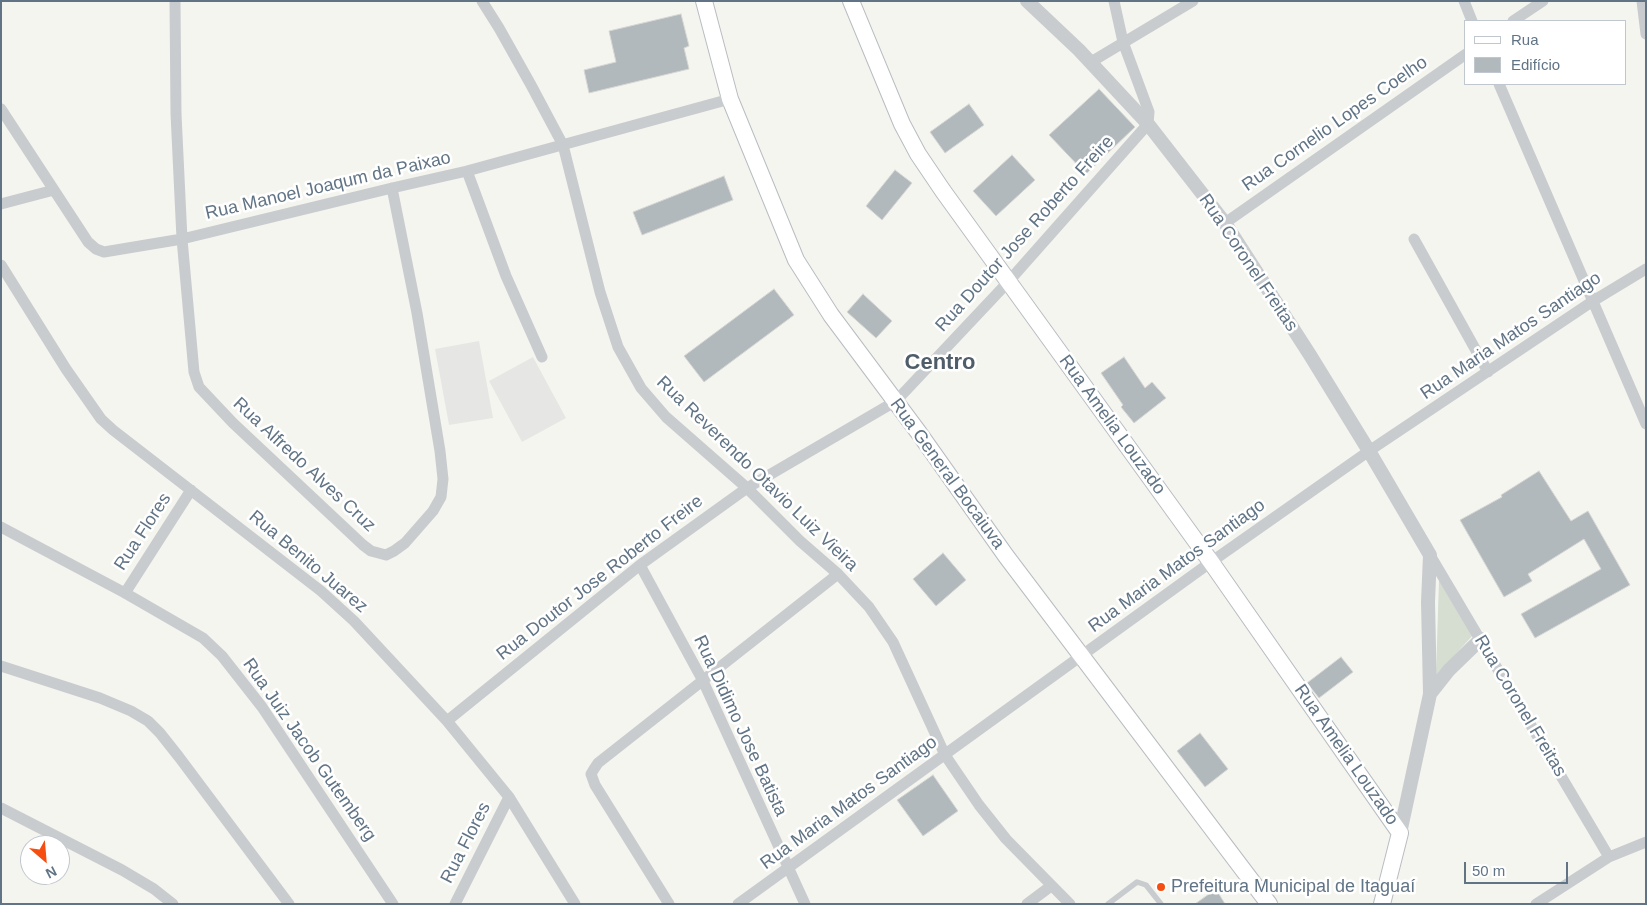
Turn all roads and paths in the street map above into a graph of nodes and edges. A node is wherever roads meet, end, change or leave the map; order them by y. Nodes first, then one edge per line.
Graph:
1 (175, 1) edge
2 (482, 1) edge
3 (704, 1) edge
4 (850, 1) edge
5 (1027, 1) edge
6 (1114, 1) edge
7 (1193, 1) edge
8 (1464, 1) edge
9 (1543, 1) edge
10 (1642, 1) edge
11 (1472, 20) edge
12 (1515, 20) edge
13 (1646, 34) edge
14 (1123, 42) junction
15 (1464, 55) edge
16 (1091, 62) junction
17 (1499, 85) edge
18 (730, 98) junction
19 (1, 109) edge
20 (1148, 124) junction
21 (563, 145) junction
22 (467, 171) junction
23 (392, 188) junction
24 (54, 190) junction
25 (1, 204) edge
26 (1225, 223) junction
27 (182, 239) junction
28 (1414, 239) dead end
29 (1, 265) edge
30 (1646, 269) edge
31 (1009, 281) junction
32 (1593, 301) junction
33 (542, 357) dead end
34 (1488, 372) junction
35 (896, 401) junction
36 (1646, 424) edge
37 (1369, 451) junction
38 (747, 488) junction
39 (190, 490) junction
40 (1, 527) edge
41 (1430, 555) junction
42 (1210, 562) junction
43 (640, 564) junction
44 (838, 574) junction
45 (125, 592) junction
46 (1481, 639) junction
47 (1083, 656) junction
48 (1, 666) edge
49 (702, 681) junction
50 (1430, 694) junction
51 (447, 721) junction
52 (945, 755) junction
53 (509, 797) junction
54 (1, 808) edge
55 (1400, 833) junction
56 (1646, 842) edge
57 (1609, 857) junction
58 (788, 869) junction
59 (1051, 886) junction
60 (173, 904) edge
61 (289, 904) edge
62 (394, 904) edge
63 (455, 904) edge
64 (575, 904) edge
65 (669, 904) edge
66 (738, 904) edge
67 (805, 904) edge
68 (1027, 904) edge
69 (1070, 904) edge
70 (1108, 904) edge
71 (1161, 904) edge
72 (1269, 904) edge
73 (1382, 904) edge
74 (1536, 904) edge

1 - 27 street, Rua Alfredo Alves Cruz
2 - 21 street, Rua Reverendo Otavio Luiz Vieira
3 - 18 main road, Rua General Bocaiuva
4 - 31 main road, Rua Amelia Louzado
5 - 16 street, Rua Coronel Freitas
6 - 14 street
7 - 14 street
8 - 11 street
9 - 12 street
10 - 13 street
14 - 16 street
14 - 20 street
15 - 26 street, Rua Cornelio Lopes Coelho
16 - 20 street, Rua Coronel Freitas
17 - 32 street
18 - 21 street, Rua Manoel Joaqum da Paixao
18 - 35 main road, Rua General Bocaiuva
19 - 24 street, Rua Manoel Joaqum da Paixao
20 - 26 street, Rua Coronel Freitas
20 - 31 street, Rua Doutor Jose Roberto Freire
21 - 22 street, Rua Manoel Joaqum da Paixao
21 - 38 street, Rua Reverendo Otavio Luiz Vieira
22 - 23 street, Rua Manoel Joaqum da Paixao
22 - 33 street
23 - 27 street, Rua Manoel Joaqum da Paixao
23 - 27 street, Rua Alfredo Alves Cruz
24 - 25 street
24 - 27 street, Rua Manoel Joaqum da Paixao
26 - 37 street, Rua Coronel Freitas
28 - 34 street
29 - 39 street, Rua Benito Juarez
30 - 32 street, Rua Maria Matos Santiago
31 - 35 street, Rua Doutor Jose Roberto Freire
31 - 42 main road, Rua Amelia Louzado
32 - 34 street, Rua Maria Matos Santiago
32 - 36 street
34 - 37 street, Rua Maria Matos Santiago
35 - 38 street, Rua Doutor Jose Roberto Freire
35 - 47 main road, Rua General Bocaiuva
37 - 41 street, Rua Coronel Freitas
37 - 42 street, Rua Maria Matos Santiago
38 - 43 street, Rua Doutor Jose Roberto Freire
38 - 44 street, Rua Reverendo Otavio Luiz Vieira
39 - 45 street, Rua Flores
39 - 51 street, Rua Benito Juarez
40 - 45 street, Rua Juiz Jacob Gutemberg
41 - 46 street, Rua Coronel Freitas
41 - 50 street
42 - 47 street, Rua Maria Matos Santiago
42 - 55 main road, Rua Amelia Louzado
43 - 49 street, Rua Didimo Jose Batista
43 - 51 street, Rua Doutor Jose Roberto Freire
44 - 49 street
44 - 52 street, Rua Reverendo Otavio Luiz Vieira
45 - 62 street, Rua Juiz Jacob Gutemberg
46 - 50 street
46 - 57 street, Rua Coronel Freitas
47 - 52 street, Rua Maria Matos Santiago
47 - 72 main road, Rua General Bocaiuva
48 - 61 street
49 - 58 street, Rua Didimo Jose Batista
49 - 65 street
50 - 55 street
51 - 53 street, Rua Benito Juarez
52 - 58 street, Rua Maria Matos Santiago
52 - 59 street, Rua Reverendo Otavio Luiz Vieira
53 - 63 street, Rua Flores
53 - 64 street, Rua Benito Juarez
54 - 60 street
55 - 73 main road
56 - 57 street
57 - 74 street
58 - 66 street, Rua Maria Matos Santiago
58 - 67 street, Rua Didimo Jose Batista
59 - 68 street
59 - 69 street, Rua Reverendo Otavio Luiz Vieira
70 - 71 lane

